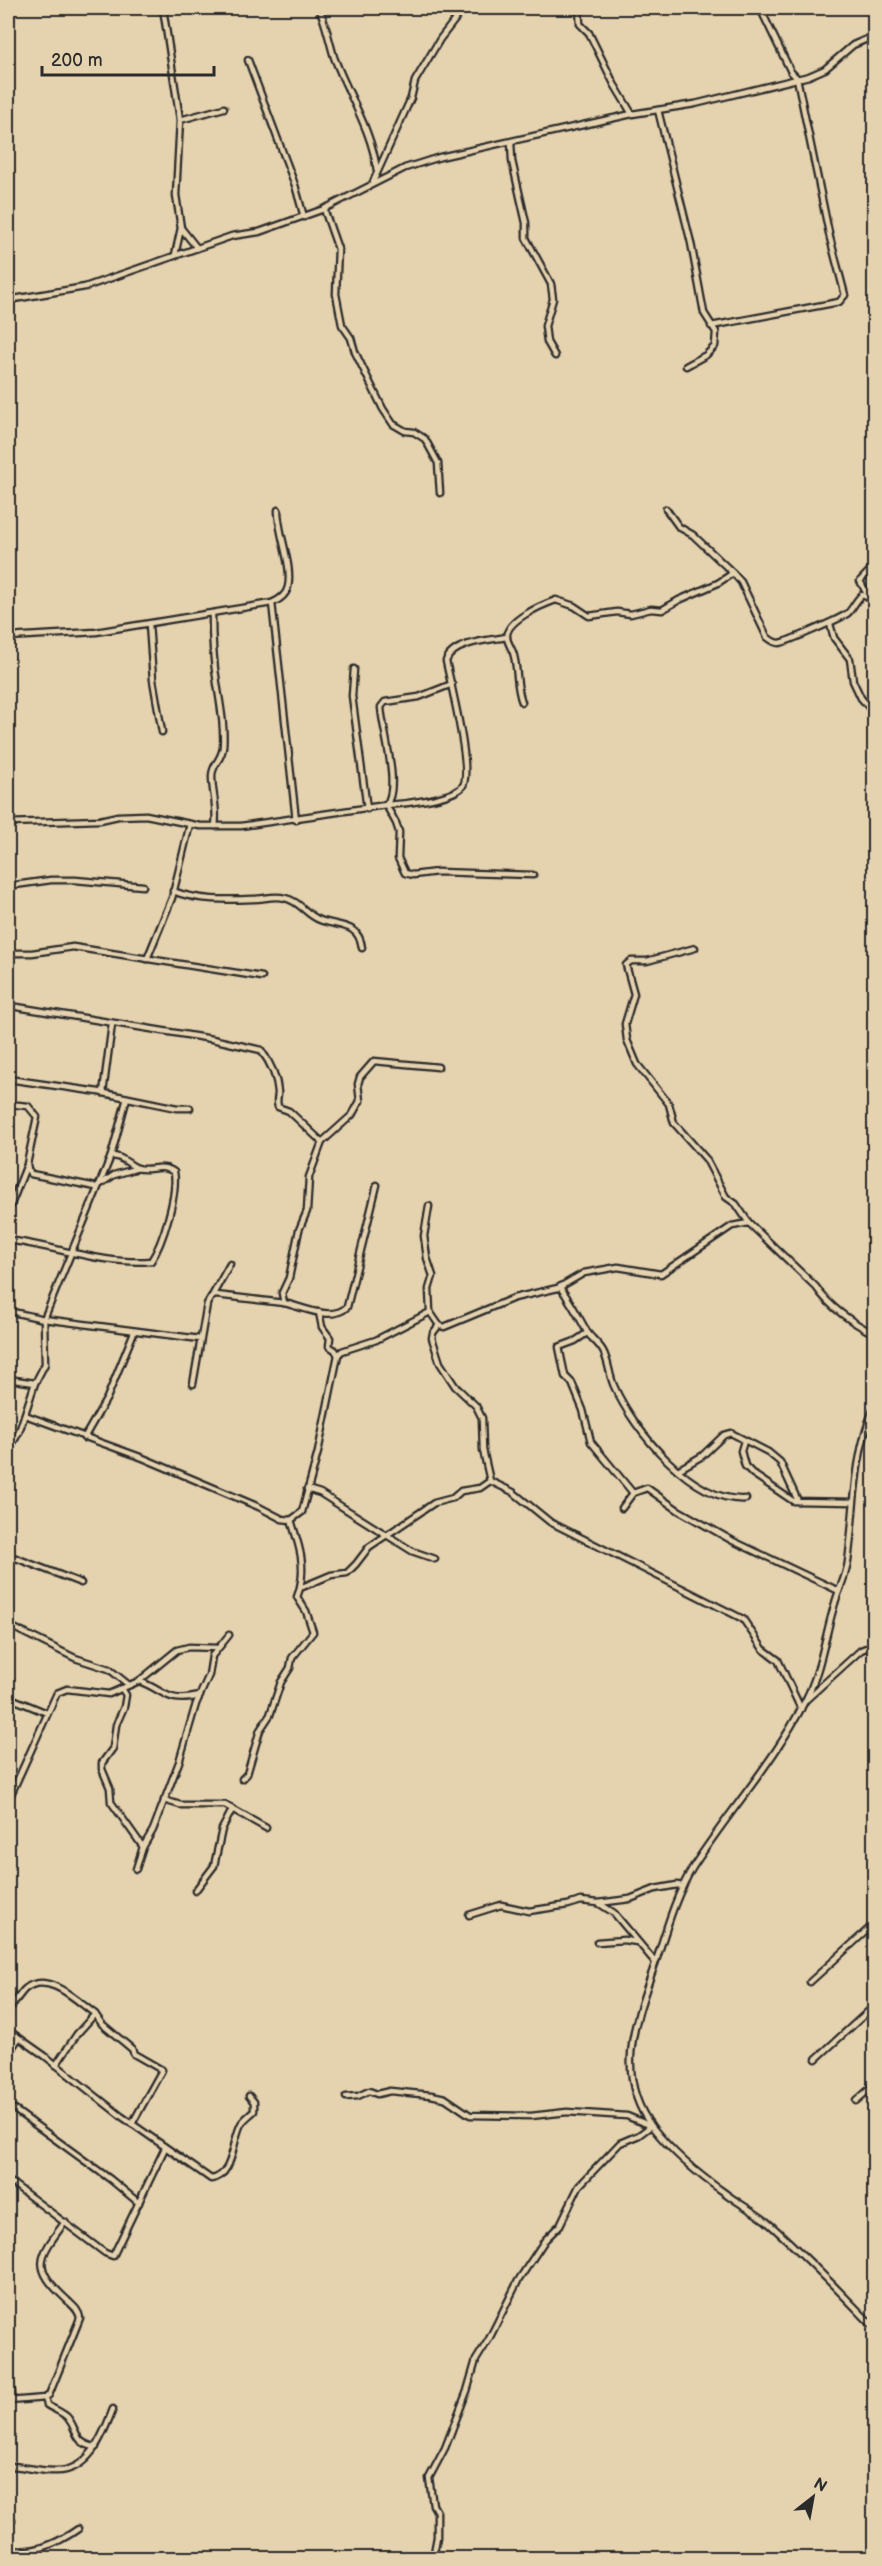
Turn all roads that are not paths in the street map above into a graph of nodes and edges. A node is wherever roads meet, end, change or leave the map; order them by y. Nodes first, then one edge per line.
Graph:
1 (163, 8) edge
2 (319, 8) edge
3 (464, 8) edge
4 (579, 8) edge
5 (760, 8) edge
6 (874, 36) edge
7 (248, 60) dead end
8 (797, 78) junction
9 (224, 108) dead end
10 (658, 110) junction
11 (632, 114) junction
12 (180, 120) junction
13 (511, 142) junction
14 (377, 171) junction
15 (373, 182) junction
16 (324, 209) junction
17 (304, 217) junction
18 (181, 228) junction
19 (197, 248) junction
20 (175, 255) junction
21 (8, 300) edge
22 (711, 326) junction
23 (555, 356) dead end
24 (686, 366) dead end
25 (440, 493) dead end
26 (666, 509) dead end
27 (278, 510) dead end
28 (874, 566) edge
29 (733, 573) junction
30 (868, 596) junction
31 (874, 600) edge
32 (272, 603) junction
33 (212, 614) junction
34 (149, 624) junction
35 (830, 624) junction
36 (507, 637) junction
37 (8, 638) edge
38 (354, 669) dead end
39 (452, 684) junction
40 (522, 702) dead end
41 (874, 713) edge
42 (162, 732) dead end
43 (386, 805) junction
44 (367, 809) junction
45 (296, 820) junction
46 (8, 823) edge
47 (190, 824) junction
48 (215, 826) junction
49 (532, 875) dead end
50 (8, 886) edge
51 (143, 886) dead end
52 (174, 891) junction
53 (362, 948) dead end
54 (695, 948) dead end
55 (8, 953) edge
56 (147, 959) junction
57 (262, 977) dead end
58 (17, 1007) dead end
59 (112, 1024) junction
60 (438, 1067) dead end
61 (8, 1079) edge
62 (103, 1093) junction
63 (127, 1098) junction
64 (8, 1104) edge
65 (190, 1108) dead end
66 (322, 1142) junction
67 (111, 1156) junction
68 (27, 1164) junction
69 (138, 1168) junction
70 (377, 1185) dead end
71 (96, 1186) junction
72 (429, 1206) dead end
73 (8, 1212) edge
74 (749, 1222) junction
75 (8, 1240) edge
76 (73, 1253) junction
77 (230, 1264) dead end
78 (560, 1287) junction
79 (211, 1297) junction
80 (284, 1303) junction
81 (8, 1311) edge
82 (319, 1312) junction
83 (430, 1312) junction
84 (44, 1319) junction
85 (440, 1325) junction
86 (134, 1332) junction
87 (586, 1333) junction
88 (874, 1334) edge
89 (200, 1340) junction
90 (338, 1355) junction
91 (8, 1379) edge
92 (35, 1383) junction
93 (193, 1384) dead end
94 (874, 1408) edge
95 (25, 1415) junction
96 (84, 1438) junction
97 (744, 1441) junction
98 (8, 1452) edge
99 (678, 1470) junction
100 (490, 1481) junction
101 (308, 1489) junction
102 (633, 1493) junction
103 (746, 1499) dead end
104 (798, 1501) junction
105 (853, 1502) junction
106 (622, 1508) dead end
107 (291, 1520) junction
108 (386, 1536) junction
109 (8, 1555) edge
110 (435, 1559) dead end
111 (81, 1583) dead end
112 (300, 1588) junction
113 (839, 1591) junction
114 (8, 1625) edge
115 (229, 1635) dead end
116 (874, 1645) edge
117 (217, 1648) junction
118 (139, 1681) junction
119 (129, 1685) junction
120 (122, 1689) junction
121 (200, 1696) junction
122 (8, 1698) edge
123 (807, 1699) junction
124 (801, 1709) junction
125 (47, 1713) junction
126 (242, 1779) dead end
127 (164, 1800) junction
128 (8, 1801) edge
129 (232, 1810) junction
130 (266, 1828) dead end
131 (143, 1847) junction
132 (136, 1869) dead end
133 (683, 1886) junction
134 (195, 1891) dead end
135 (598, 1903) junction
136 (469, 1915) dead end
137 (874, 1924) edge
138 (597, 1942) dead end
139 (637, 1942) junction
140 (655, 1962) junction
141 (810, 1982) dead end
142 (874, 2006) edge
143 (8, 2012) edge
144 (95, 2014) junction
145 (8, 2030) edge
146 (18, 2040) junction
147 (8, 2054) edge
148 (816, 2059) dead end
149 (56, 2065) junction
150 (874, 2085) edge
151 (249, 2096) dead end
152 (346, 2097) dead end
153 (856, 2100) dead end
154 (8, 2105) edge
155 (132, 2124) junction
156 (651, 2126) junction
157 (165, 2148) junction
158 (8, 2180) edge
159 (139, 2203) junction
160 (64, 2222) junction
161 (874, 2327) edge
162 (8, 2364) edge
163 (45, 2398) junction
164 (8, 2401) edge
165 (113, 2409) dead end
166 (96, 2447) junction
167 (8, 2466) edge
168 (78, 2529) dead end
169 (8, 2549) edge
170 (433, 2559) edge

1 - 12 street
2 - 14 street
3 - 14 street
4 - 11 street
5 - 8 street
6 - 8 street
7 - 17 street
8 - 10 street
8 - 22 street
9 - 12 street
10 - 11 street
10 - 22 street
11 - 13 street
12 - 18 street
13 - 15 street
13 - 23 street
14 - 15 street
15 - 16 street
16 - 17 street
16 - 25 street
17 - 19 street
18 - 19 street
18 - 20 street
19 - 20 street
20 - 21 street
22 - 24 street
26 - 29 street
27 - 32 street
28 - 30 street
29 - 35 street
29 - 36 street
30 - 31 street
30 - 35 street
32 - 33 street
32 - 45 street
33 - 34 street
33 - 48 street
34 - 37 street
34 - 42 street
35 - 41 street
36 - 39 street
36 - 40 street
38 - 44 street
39 - 43 street
39 - 43 street
43 - 44 street
43 - 49 street
44 - 45 street
45 - 48 street
46 - 47 street
47 - 48 street
47 - 52 street
50 - 51 street
52 - 53 street
52 - 56 street
54 - 74 street
55 - 56 street
56 - 57 street
58 - 59 street
59 - 62 street
59 - 66 street
60 - 66 street
61 - 62 street
62 - 63 street
63 - 65 street
63 - 67 street
64 - 68 street
66 - 80 street
67 - 69 street
67 - 71 street
68 - 71 street
68 - 73 street
69 - 71 street
69 - 76 street
70 - 82 street
71 - 76 street
72 - 83 street
74 - 78 street
74 - 88 street
75 - 76 street
76 - 84 street
77 - 79 street
78 - 85 street
78 - 87 street
79 - 80 street
79 - 89 street
80 - 82 street
81 - 84 street
82 - 90 street
83 - 85 street
83 - 90 street
84 - 86 street
84 - 92 street
85 - 100 street
86 - 89 street
86 - 96 street
87 - 99 street
87 - 102 street
89 - 93 street
90 - 101 street
91 - 92 street
92 - 95 street
94 - 105 street
95 - 96 street
95 - 98 street
96 - 107 street
97 - 99 street
97 - 104 street
97 - 104 street
99 - 103 street
100 - 108 street
100 - 124 street
101 - 107 street
101 - 108 street
102 - 106 street
102 - 113 street
104 - 105 street
105 - 113 street
107 - 112 street
108 - 110 street
108 - 112 street
109 - 111 street
112 - 126 street
113 - 123 street
114 - 119 street
115 - 117 street
116 - 123 street
117 - 118 street
117 - 121 street
118 - 119 street
118 - 121 street
119 - 120 street
120 - 125 street
120 - 131 street
121 - 127 street
122 - 125 street
123 - 124 street
124 - 133 street
125 - 128 street
127 - 129 street
127 - 131 street
129 - 130 street
129 - 134 street
131 - 132 street
133 - 135 street
133 - 140 street
135 - 136 street
135 - 139 street
137 - 141 street
138 - 139 street
139 - 140 street
140 - 156 street
142 - 148 street
143 - 144 street
144 - 149 street
144 - 155 street
145 - 146 street
146 - 147 street
146 - 149 street
149 - 155 street
150 - 153 street
151 - 157 street
152 - 156 street
154 - 159 street
155 - 157 street
156 - 161 street
156 - 170 street
157 - 159 street
158 - 160 street
159 - 160 street
160 - 163 street
162 - 164 street
163 - 164 street
163 - 166 street
165 - 166 street
166 - 167 street
168 - 169 street

